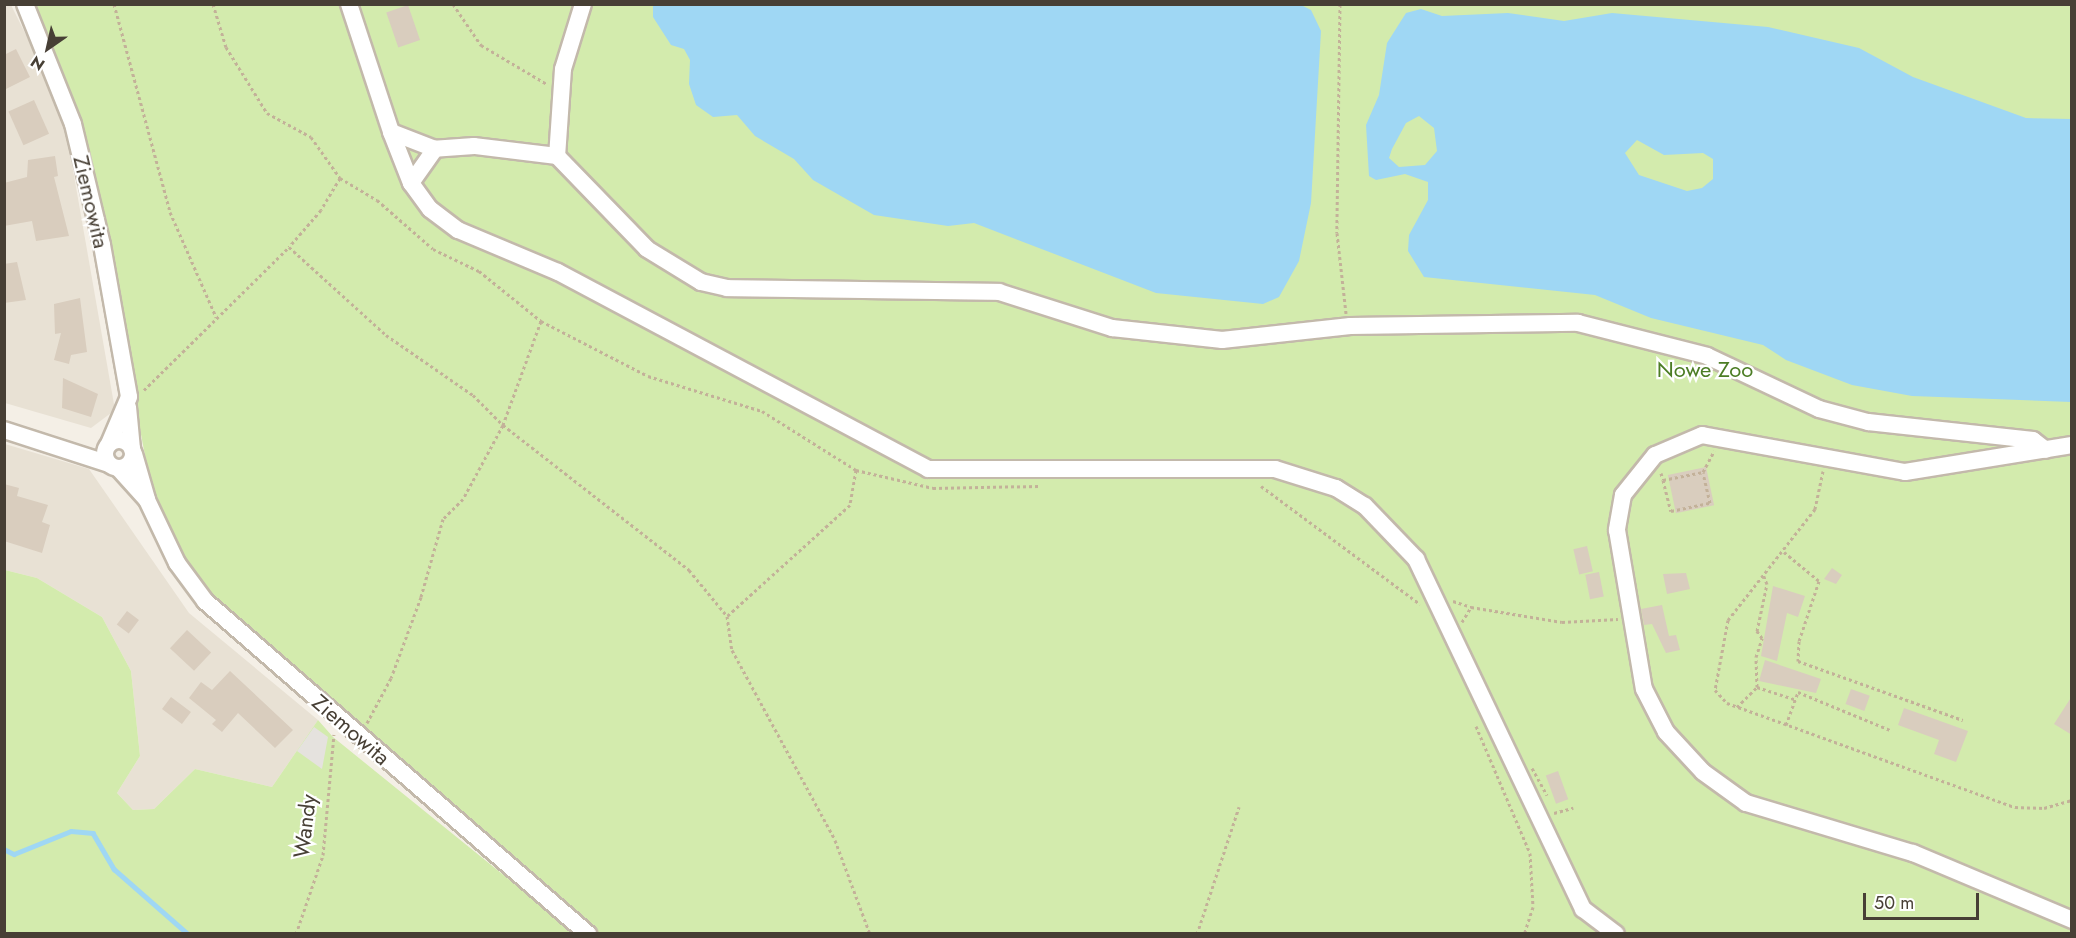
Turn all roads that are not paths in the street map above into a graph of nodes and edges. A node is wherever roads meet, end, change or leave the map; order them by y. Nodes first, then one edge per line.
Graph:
1 (25, 4) edge
2 (349, 4) edge
3 (583, 4) edge
4 (391, 132) junction
5 (435, 149) junction
6 (557, 156) junction
7 (411, 183) junction
8 (128, 407) junction
9 (4, 430) edge
10 (2072, 445) edge
11 (108, 446) junction
12 (68, 447) junction
13 (2046, 450) junction
14 (133, 451) junction
15 (114, 466) junction
16 (147, 500) junction
17 (2072, 920) edge
18 (588, 933) edge
19 (1616, 933) edge

1 - 8 street, Ziemowita
2 - 4 street
3 - 6 street
4 - 5 street
4 - 7 street
5 - 6 street
5 - 7 street
6 - 13 street
7 - 19 street
8 - 11 street
8 - 14 street, Ziemowita
9 - 12 street
10 - 13 street
11 - 12 street
11 - 14 street
11 - 15 street
12 - 15 street
13 - 17 street
14 - 15 street
14 - 16 street, Ziemowita
15 - 16 street, Ziemowita
16 - 18 street, Ziemowita

